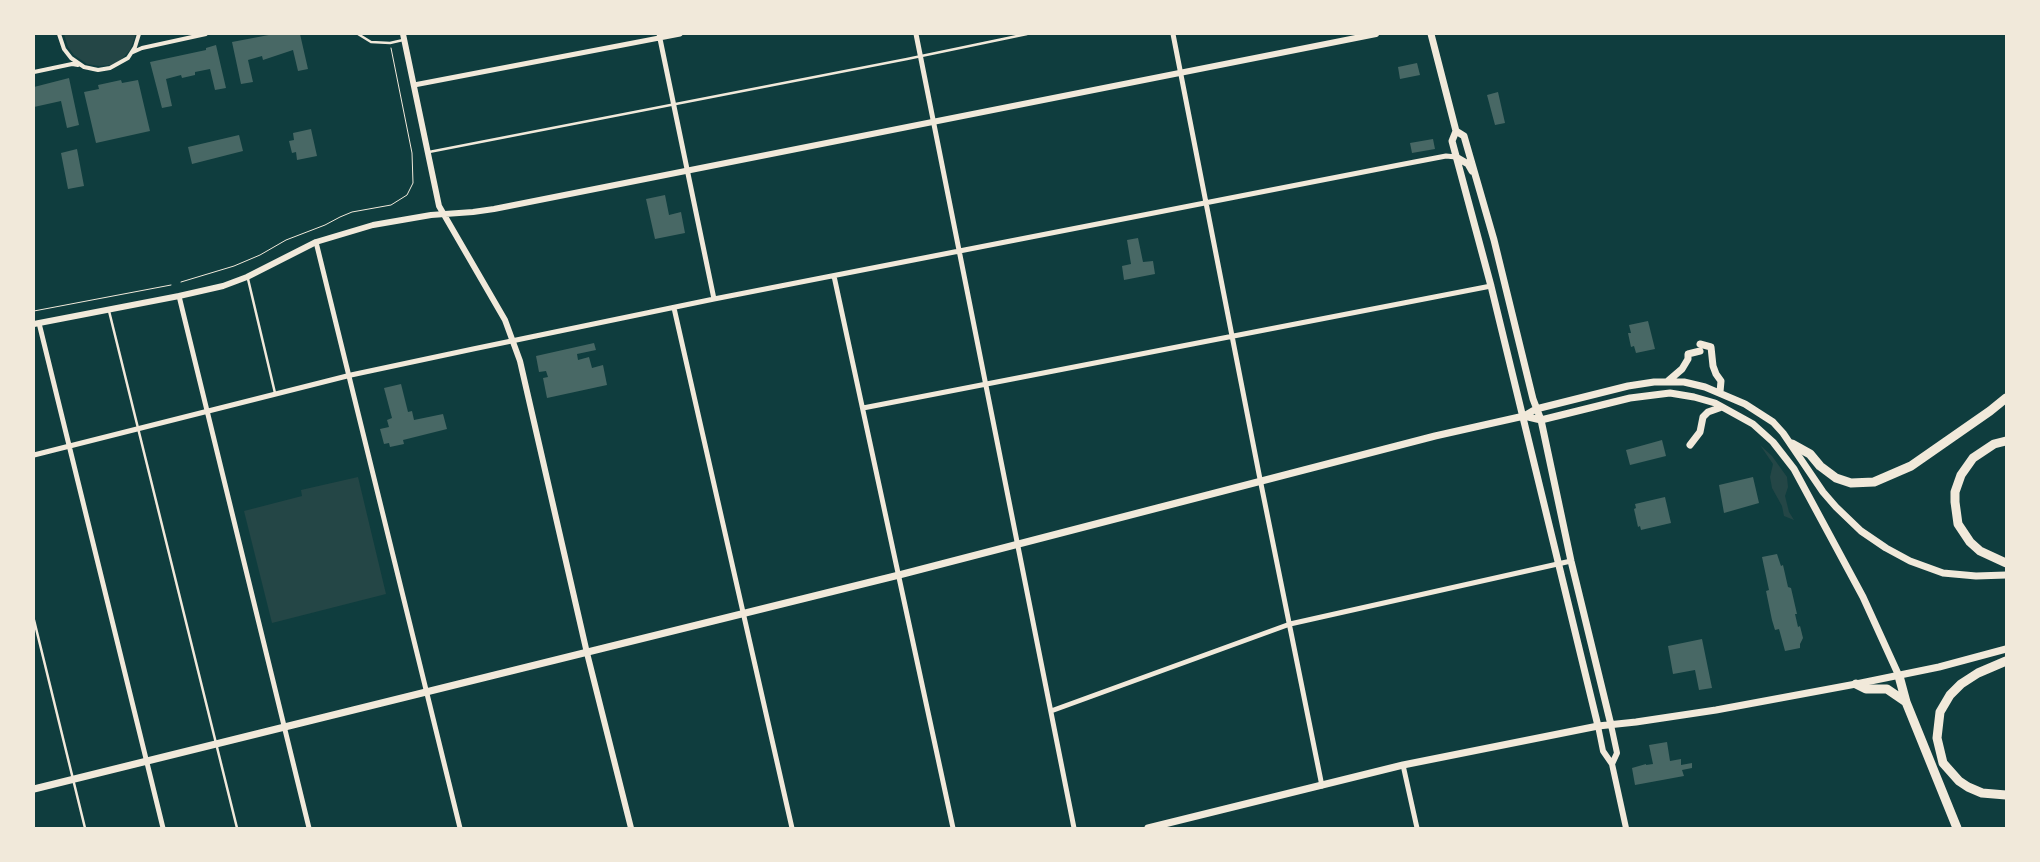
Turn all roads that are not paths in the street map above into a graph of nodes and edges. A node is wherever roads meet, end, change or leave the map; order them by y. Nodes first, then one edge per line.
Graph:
1 (59, 34) edge
2 (139, 34) edge
3 (206, 34) edge
4 (358, 34) edge
5 (680, 34) edge
6 (916, 34) edge
7 (1028, 34) edge
8 (1173, 34) edge
9 (1376, 34) edge
10 (1431, 34) edge
11 (659, 36) edge
12 (404, 37) edge
13 (132, 52) junction
14 (920, 56) junction
15 (81, 65) junction
16 (34, 72) edge
17 (1180, 72) junction
18 (414, 85) junction
19 (674, 104) junction
20 (933, 121) junction
21 (1456, 131) junction
22 (427, 152) junction
23 (1456, 157) junction
24 (687, 171) junction
25 (1479, 184) junction
26 (1206, 203) junction
27 (442, 214) junction
28 (316, 242) junction
29 (960, 252) junction
30 (834, 276) junction
31 (247, 277) junction
32 (1492, 286) junction
33 (179, 296) junction
34 (714, 300) junction
35 (674, 308) junction
36 (109, 310) junction
37 (36, 323) edge
38 (1232, 336) junction
39 (514, 341) junction
40 (350, 375) junction
41 (1668, 381) junction
42 (985, 385) junction
43 (1720, 392) junction
44 (276, 394) junction
45 (2006, 398) edge
46 (1722, 406) junction
47 (863, 408) junction
48 (1536, 409) junction
49 (207, 412) junction
50 (1524, 416) junction
51 (1541, 420) junction
52 (137, 428) junction
53 (2006, 441) edge
54 (1792, 444) junction
55 (1690, 445) dead end
56 (69, 446) junction
57 (34, 454) edge
58 (1260, 482) junction
59 (1017, 545) junction
60 (1571, 561) junction
61 (2006, 563) edge
62 (1559, 564) junction
63 (899, 575) junction
64 (2006, 575) edge
65 (743, 614) junction
66 (34, 620) edge
67 (1290, 624) junction
68 (2006, 649) edge
69 (587, 653) junction
70 (2006, 661) edge
71 (1899, 676) junction
72 (1856, 684) junction
73 (427, 692) junction
74 (1906, 702) junction
75 (1051, 710) junction
76 (1611, 725) junction
77 (1598, 726) junction
78 (285, 728) junction
79 (216, 744) junction
80 (147, 762) junction
81 (1612, 764) junction
82 (1403, 766) junction
83 (73, 779) junction
84 (1322, 786) junction
85 (34, 789) edge
86 (2006, 795) edge
87 (85, 828) edge
88 (163, 828) edge
89 (237, 828) edge
90 (309, 828) edge
91 (460, 828) edge
92 (631, 828) edge
93 (792, 828) edge
94 (953, 828) edge
95 (1074, 828) edge
96 (1148, 828) edge
97 (1417, 828) edge
98 (1626, 828) edge
99 (1958, 828) edge

1 - 15 street
2 - 13 street
3 - 13 street
4 - 12 lane
5 - 11 street
6 - 14 street
7 - 14 lane
8 - 17 street
9 - 17 street
10 - 21 main road
11 - 18 street
11 - 19 street
12 - 18 street
13 - 15 street
14 - 19 lane
14 - 20 street
15 - 16 street
17 - 20 street
17 - 26 street
18 - 22 street
19 - 22 lane
19 - 24 street
20 - 24 street
20 - 29 street
21 - 23 main road
21 - 25 main road
22 - 27 street
23 - 25 main road
23 - 26 street
23 - 32 main road
24 - 27 street
24 - 34 street
25 - 48 main road
26 - 29 street
26 - 38 street
27 - 28 street
27 - 39 street
28 - 31 street
28 - 40 street
29 - 30 street
29 - 42 street
30 - 34 street
30 - 47 street
31 - 33 street
31 - 44 lane
32 - 38 street
32 - 50 main road
33 - 36 street
33 - 49 street
34 - 35 street
35 - 39 street
35 - 65 street
36 - 37 street
36 - 52 lane
37 - 56 street
38 - 42 street
38 - 58 street
39 - 40 street
39 - 69 street
40 - 44 street
40 - 73 street
41 - 43 main road
41 - 43 main road
41 - 48 main road
42 - 47 street
42 - 59 street
43 - 54 main road
44 - 49 street
45 - 54 highway
46 - 51 main road
46 - 55 main road
46 - 71 main road
47 - 63 street
48 - 50 main road
48 - 51 main road
49 - 52 street
49 - 78 street
50 - 51 main road
50 - 58 main road
50 - 62 main road
51 - 60 main road
52 - 56 street
52 - 79 lane
53 - 61 highway
54 - 64 main road
56 - 57 street
56 - 80 street
58 - 59 main road
58 - 67 street
59 - 63 main road
59 - 75 street
60 - 62 street
60 - 76 main road
62 - 67 street
62 - 77 main road
63 - 65 main road
63 - 94 street
65 - 69 main road
65 - 93 street
66 - 83 lane
67 - 75 street
67 - 84 street
68 - 71 main road
69 - 73 main road
69 - 92 street
70 - 86 highway
71 - 72 main road
71 - 74 highway
72 - 74 highway
72 - 76 main road
73 - 78 main road
73 - 91 street
74 - 99 highway
75 - 95 street
76 - 77 main road
76 - 81 street
77 - 81 street
77 - 82 main road
78 - 79 main road
78 - 90 street
79 - 80 main road
79 - 89 lane
80 - 83 main road
80 - 88 street
81 - 98 street
82 - 84 main road
82 - 97 street
83 - 85 main road
83 - 87 lane
84 - 96 main road

